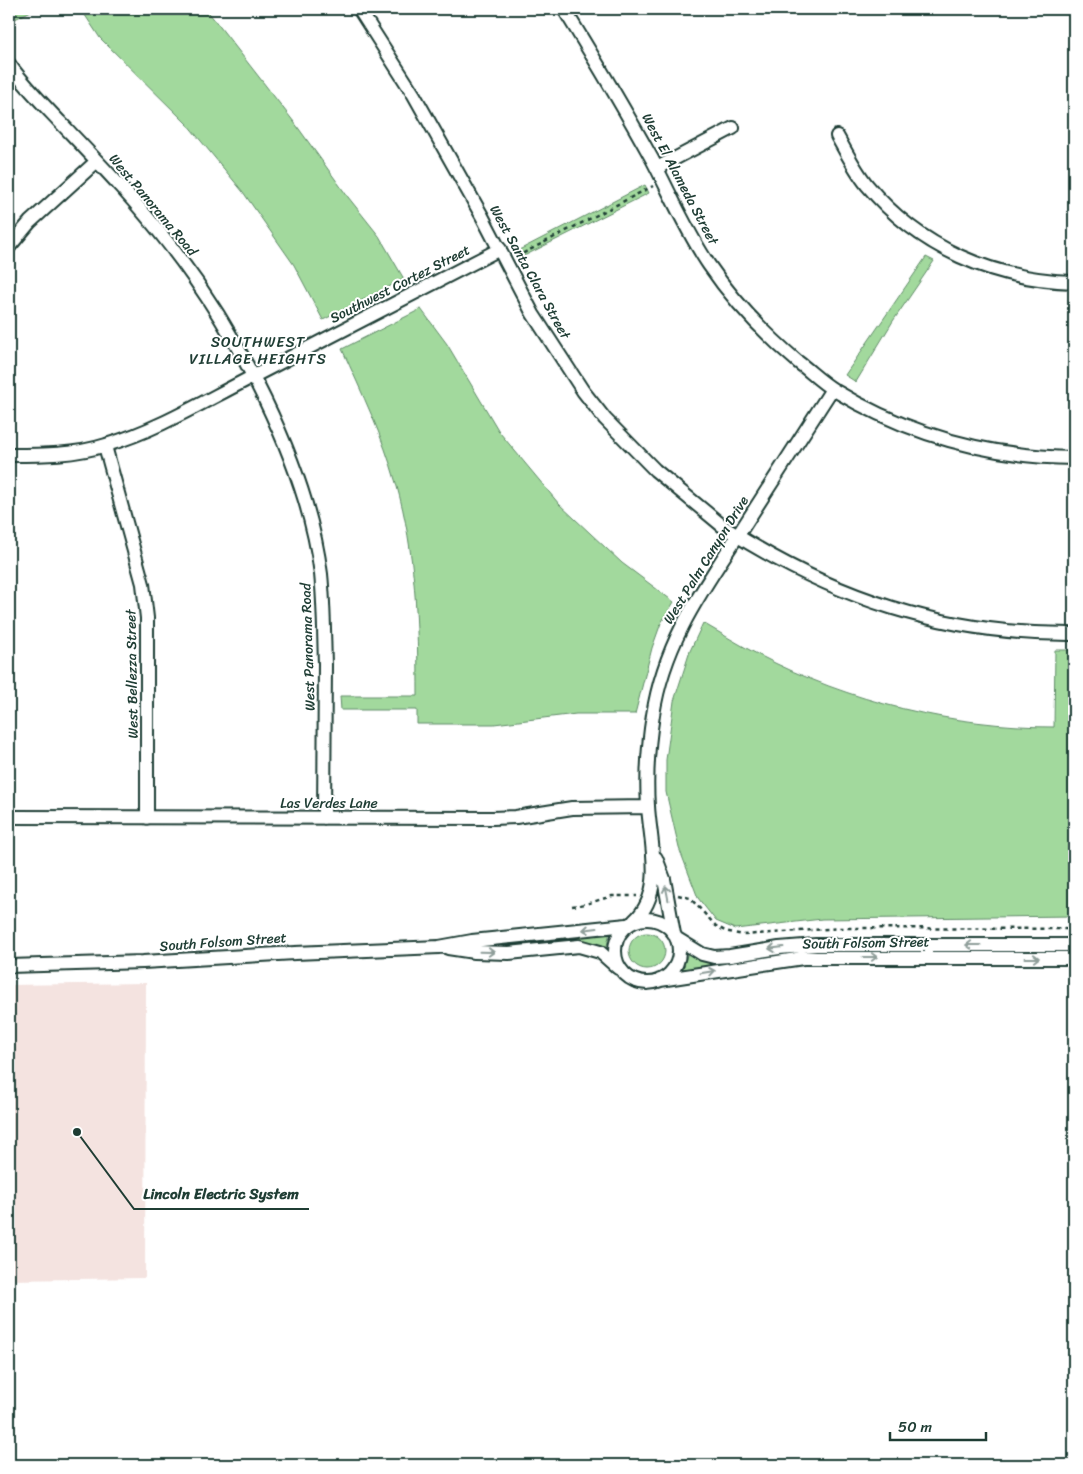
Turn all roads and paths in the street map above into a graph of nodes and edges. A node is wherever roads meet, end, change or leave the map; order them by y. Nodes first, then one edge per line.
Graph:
1 (564, 9) edge
2 (362, 10) edge
3 (9, 64) edge
4 (733, 128) dead end
5 (837, 136) dead end
6 (97, 161) junction
7 (656, 168) junction
8 (663, 181) junction
9 (9, 247) edge
10 (500, 249) junction
11 (506, 262) junction
12 (1074, 282) edge
13 (252, 376) junction
14 (832, 389) junction
15 (106, 446) junction
16 (9, 455) edge
17 (1074, 458) edge
18 (737, 536) junction
19 (1074, 634) edge
20 (648, 807) junction
21 (9, 817) edge
22 (147, 818) junction
23 (324, 818) junction
24 (654, 853) junction
25 (673, 895) dead end
26 (640, 896) dead end
27 (572, 906) dead end
28 (631, 923) junction
29 (1074, 929) edge
30 (675, 936) junction
31 (1074, 945) edge
32 (438, 947) junction
33 (1074, 958) edge
34 (9, 966) edge
35 (621, 970) junction
36 (660, 980) junction

1 - 7 street, West El Alameda Street
2 - 10 street, West Santa Clara Street
3 - 6 street, West Panorama Road
4 - 7 street
5 - 12 street
6 - 9 street
6 - 13 street, West Panorama Road
7 - 8 street, West El Alameda Street
8 - 11 path
8 - 14 street, West El Alameda Street
10 - 11 street, West Santa Clara Street
10 - 13 street, Southwest Cortez Street
11 - 18 street, West Santa Clara Street
13 - 15 street, Southwest Cortez Street
13 - 23 street, West Panorama Road
14 - 17 street, West El Alameda Street
14 - 18 street, West Palm Canyon Drive
15 - 16 street, Southwest Cortez Street
15 - 22 street, West Bellezza Street
18 - 19 street, West Santa Clara Street
18 - 20 street, West Palm Canyon Drive
20 - 23 street, Las Verdes Lane
20 - 24 street, West Palm Canyon Drive
21 - 22 street, Las Verdes Lane
22 - 23 street, Las Verdes Lane
24 - 28 street, West Palm Canyon Drive
30 -> 24 street, West Palm Canyon Drive
25 - 29 path
26 - 27 path
28 - 30 street
28 -> 32 street, South Folsom Street
28 - 35 street
31 -> 30 street, South Folsom Street
30 - 36 street
32 - 34 street, South Folsom Street
32 -> 35 street, South Folsom Street
36 -> 33 street, South Folsom Street
35 - 36 street

